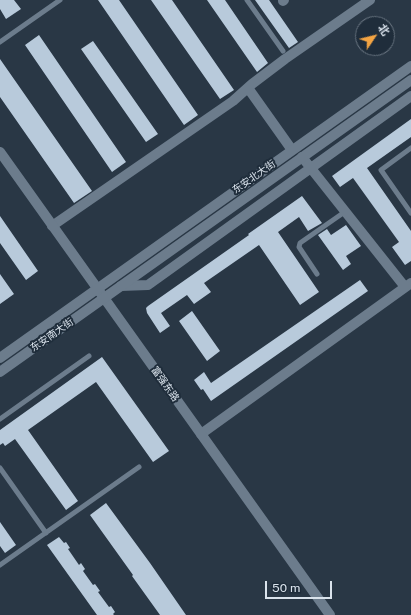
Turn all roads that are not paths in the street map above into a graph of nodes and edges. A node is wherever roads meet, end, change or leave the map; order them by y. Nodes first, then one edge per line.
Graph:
1 (60, 0) edge
2 (247, 0) edge
3 (370, 0) edge
4 (0, 42) edge
5 (283, 51) dead end
6 (411, 66) edge
7 (411, 80) edge
8 (248, 88) junction
9 (411, 96) edge
10 (411, 148) edge
11 (292, 150) junction
12 (0, 152) edge
13 (302, 157) junction
14 (311, 168) junction
15 (346, 211) junction
16 (411, 213) edge
17 (52, 226) junction
18 (317, 274) dead end
19 (408, 285) edge
20 (121, 286) junction
21 (98, 289) junction
22 (104, 298) junction
23 (89, 356) dead end
24 (0, 358) edge
25 (0, 372) edge
26 (0, 419) edge
27 (200, 434) junction
28 (139, 467) dead end
29 (0, 468) edge
30 (46, 533) junction
31 (0, 565) edge
32 (330, 615) edge

1 - 4 lane
2 - 5 lane
3 - 8 street
6 - 11 street, 东安北大街
7 - 13 street, 东安北大街
8 - 11 street
8 - 17 street
9 - 14 street
10 - 16 lane
11 - 21 street, 东安北大街
12 - 17 street, 富强东路
13 - 14 street
13 - 20 street, 东安北大街
14 - 15 street
14 - 20 street
15 - 18 lane
15 - 19 street
17 - 21 street, 富强东路
19 - 27 street
20 - 22 street, 东安北大街
21 - 22 street, 富强东路
21 - 24 street, 东安南大街
22 - 25 street, 东安南大街
22 - 27 street, 富强东路
23 - 26 lane
27 - 32 street, 富强东路
28 - 30 lane
29 - 30 lane
30 - 31 lane

